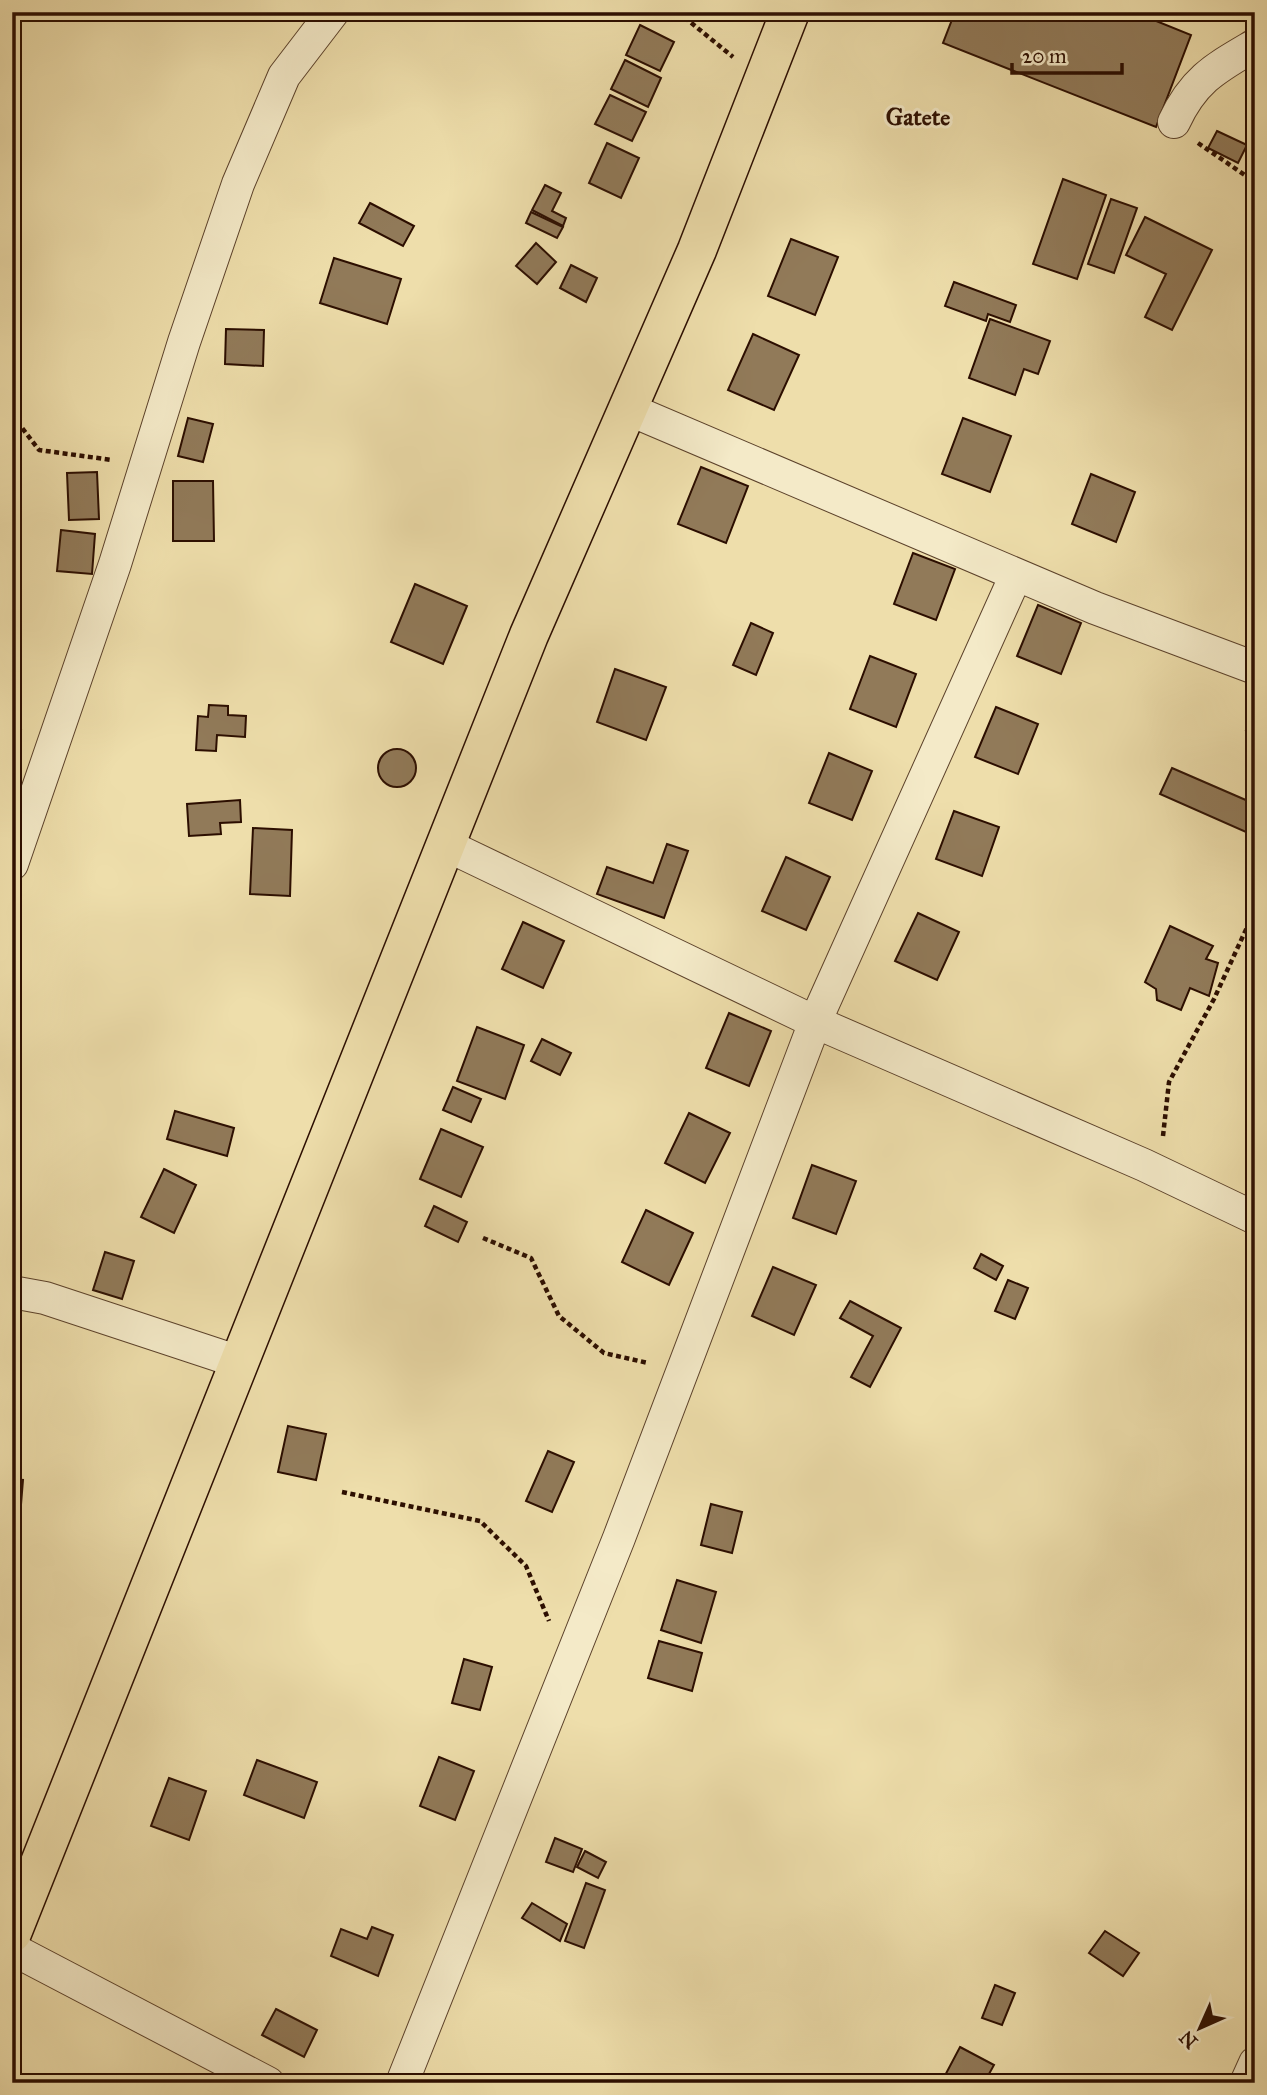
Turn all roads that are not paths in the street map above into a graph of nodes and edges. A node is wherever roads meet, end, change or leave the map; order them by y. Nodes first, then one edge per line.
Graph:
1 (333, 12) edge
2 (790, 12) edge
3 (1255, 45) edge
4 (1174, 122) road end
5 (628, 409) junction
6 (1016, 575) junction
7 (1255, 668) edge
8 (446, 845) junction
9 (12, 864) edge
10 (815, 1022) junction
11 (1255, 1218) edge
12 (12, 1293) edge
13 (239, 1362) junction
14 (12, 1934) edge
15 (12, 1949) edge
16 (1255, 2063) edge
17 (268, 2083) edge
18 (402, 2083) edge
19 (1246, 2083) edge

1 - 9 street
2 - 5 highway
3 - 4 street
5 - 6 street
5 - 8 highway
6 - 7 street
6 - 10 street
8 - 10 street
8 - 13 highway
10 - 11 street
10 - 18 street
12 - 13 street
13 - 14 highway
15 - 17 street
16 - 19 street

